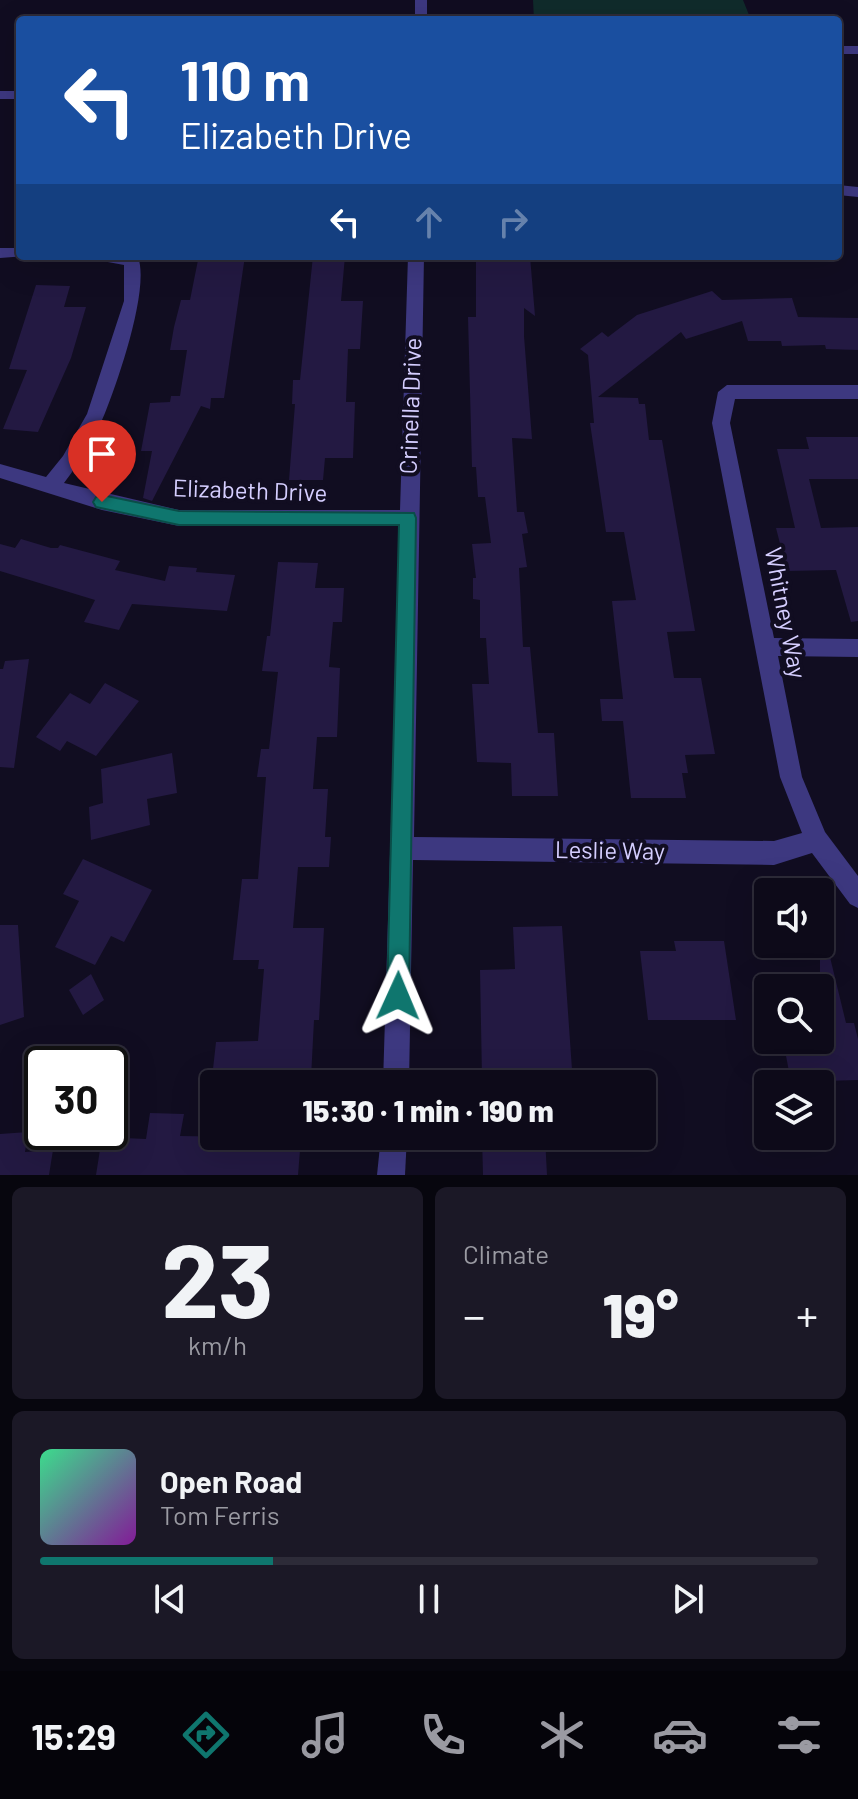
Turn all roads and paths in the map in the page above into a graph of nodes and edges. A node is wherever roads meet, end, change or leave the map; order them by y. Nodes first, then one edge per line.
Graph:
1 (126, 260) edge
2 (416, 260) edge
3 (858, 392) edge
4 (0, 471) edge
5 (51, 485) junction
6 (408, 518) junction
7 (766, 647) junction
8 (858, 648) edge
9 (817, 840) junction
10 (401, 848) junction
11 (858, 896) edge
12 (396, 1070) edge
13 (393, 1150) edge
14 (391, 1175) edge

1 - 5 street
2 - 6 street, Crinella Drive
3 - 7 street, Whitney Way
4 - 5 street, Elizabeth Drive
5 - 6 street, Elizabeth Drive
6 - 10 street, Crinella Drive
7 - 8 street
7 - 9 street, Whitney Way
9 - 10 street, Leslie Way
9 - 11 street, Whitney Way
10 - 12 street, Crinella Drive
13 - 14 street

